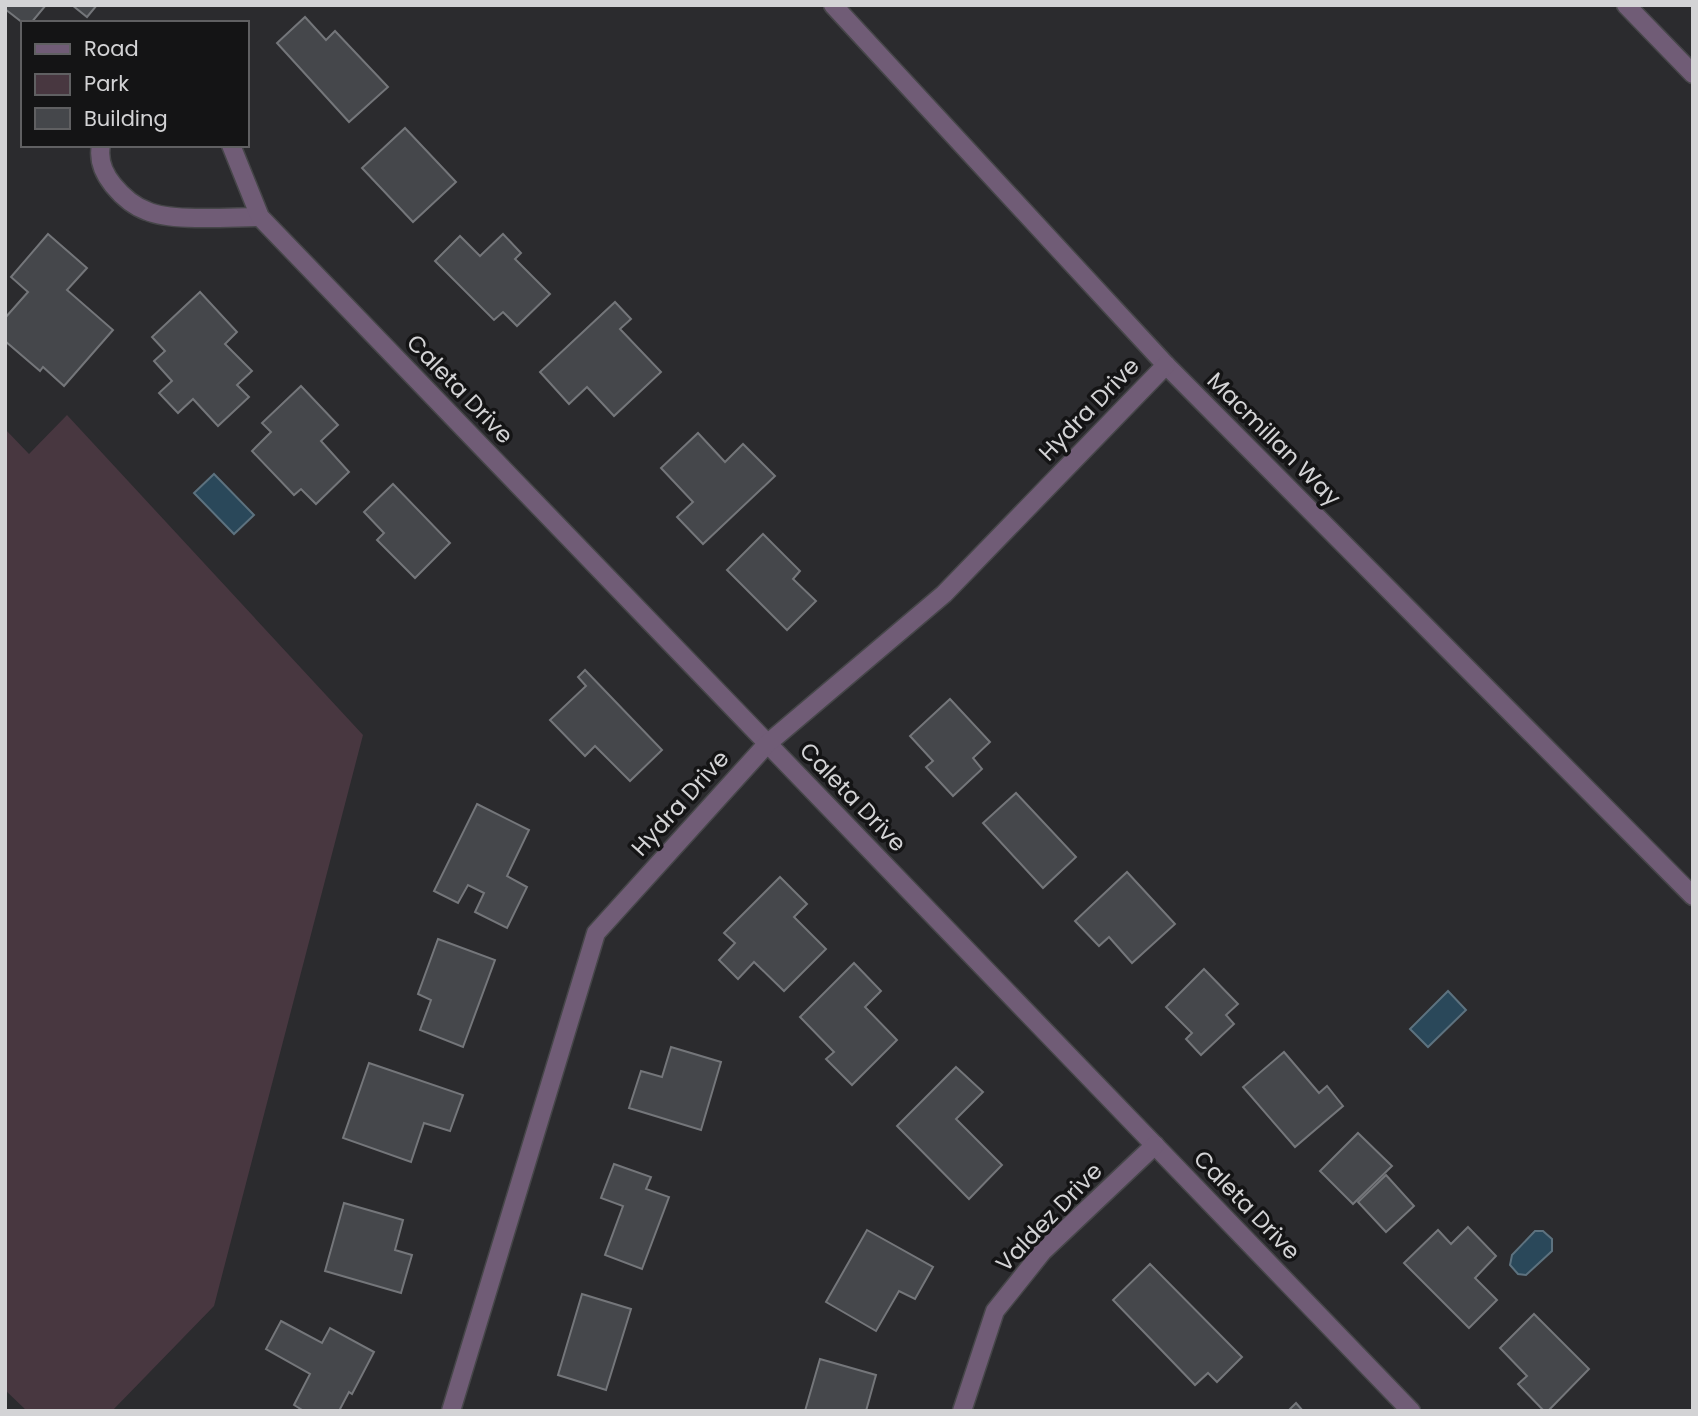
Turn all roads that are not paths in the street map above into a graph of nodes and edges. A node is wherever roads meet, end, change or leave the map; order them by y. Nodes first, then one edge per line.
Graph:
1 (833, 5) edge
2 (1626, 5) edge
3 (1693, 74) edge
4 (100, 147) edge
5 (232, 147) edge
6 (260, 217) junction
7 (1166, 365) junction
8 (767, 744) junction
9 (1693, 896) edge
10 (1155, 1145) junction
11 (451, 1411) edge
12 (962, 1411) edge
13 (1411, 1411) edge

1 - 7 street, Macmillan Way
2 - 3 street
4 - 6 street
5 - 6 street, Caleta Drive
6 - 8 street, Caleta Drive
7 - 8 street, Hydra Drive
7 - 9 street, Macmillan Way
8 - 10 street, Caleta Drive
8 - 11 street, Hydra Drive
10 - 12 street, Valdez Drive
10 - 13 street, Caleta Drive

